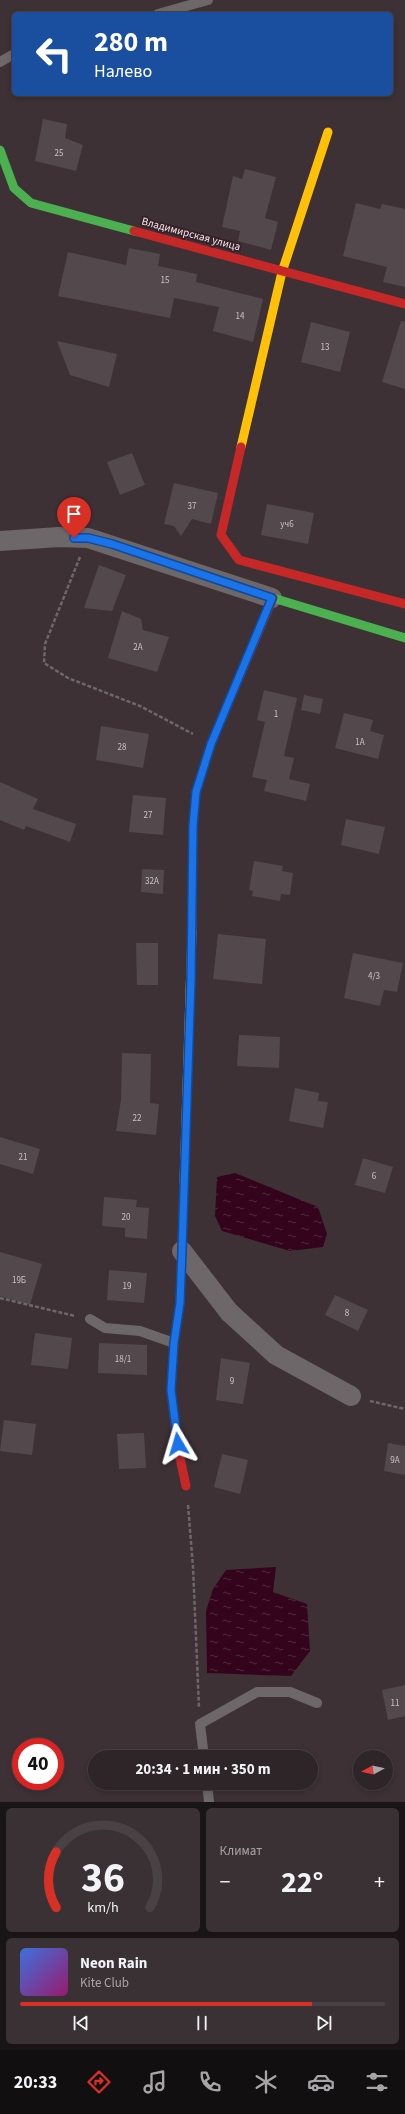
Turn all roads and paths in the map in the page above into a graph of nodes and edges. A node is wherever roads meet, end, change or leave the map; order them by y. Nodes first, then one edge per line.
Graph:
1 (208, 0) edge
2 (165, 12) edge
3 (12, 55) edge
4 (0, 62) edge
5 (328, 132) dead end
6 (0, 150) edge
7 (282, 272) junction
8 (405, 304) edge
9 (88, 538) junction
10 (0, 541) edge
11 (272, 598) junction
12 (405, 604) edge
13 (405, 638) edge
14 (211, 744) junction
15 (182, 1251) junction
16 (0, 1298) edge
17 (90, 1319) joint
18 (174, 1343) junction
19 (351, 1396) joint
20 (405, 1409) edge
21 (186, 1486) joint
22 (317, 1703) dead end
23 (200, 1724) junction
24 (203, 1750) edge
25 (208, 1790) edge
26 (209, 1802) edge

1 - 2 lane
3 - 4 lane
5 - 7 street
6 - 7 street, Владимирская улица
7 - 8 street, Владимирская улица
7 - 12 street
9 - 10 street
9 - 11 street
9 - 14 path
11 - 13 street
11 - 14 street
14 - 15 street
15 - 18 street
15 - 19 street
16 - 17 path
17 - 18 lane
18 - 21 street
19 - 20 path
21 - 23 path
22 - 23 lane
23 - 24 lane
25 - 26 lane

